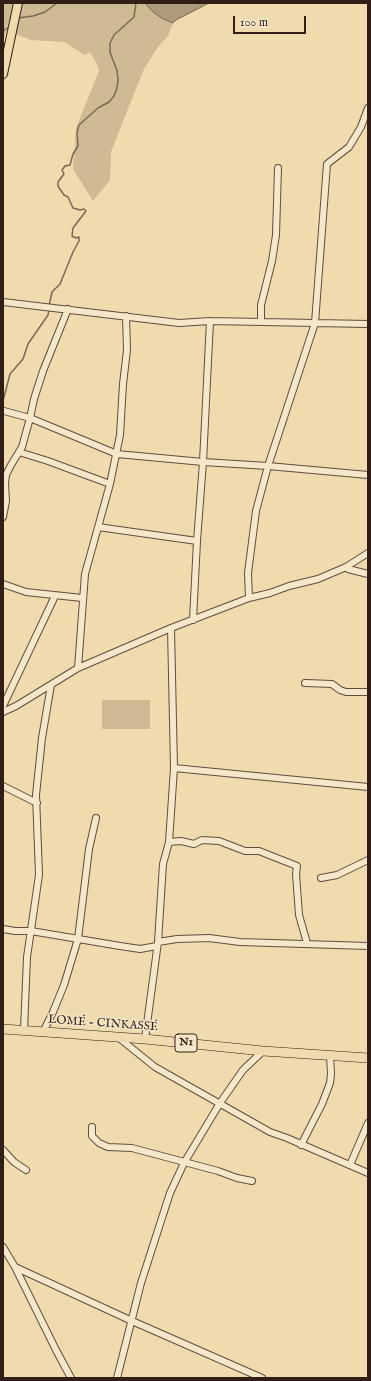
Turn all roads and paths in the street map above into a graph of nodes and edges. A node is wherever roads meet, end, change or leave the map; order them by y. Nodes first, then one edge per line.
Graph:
1 (17, 7) edge
2 (3, 74) edge
3 (368, 108) edge
4 (278, 168) dead end
5 (3, 302) edge
6 (68, 309) junction
7 (126, 316) junction
8 (210, 321) junction
9 (261, 322) junction
10 (315, 323) junction
11 (368, 324) edge
12 (4, 411) dead end
13 (30, 418) junction
14 (19, 452) junction
15 (117, 454) junction
16 (203, 462) junction
17 (268, 466) junction
18 (368, 475) edge
19 (110, 484) junction
20 (3, 517) edge
21 (98, 527) junction
22 (197, 541) junction
23 (368, 553) edge
24 (346, 567) junction
25 (368, 574) edge
26 (3, 584) edge
27 (55, 596) junction
28 (82, 598) junction
29 (249, 598) junction
30 (193, 620) junction
31 (171, 628) junction
32 (78, 668) junction
33 (305, 683) dead end
34 (51, 685) junction
35 (368, 692) edge
36 (3, 706) edge
37 (3, 712) edge
38 (174, 768) junction
39 (3, 786) edge
40 (368, 787) edge
41 (37, 803) junction
42 (96, 818) dead end
43 (169, 842) junction
44 (368, 860) edge
45 (321, 878) dead end
46 (3, 929) edge
47 (31, 931) junction
48 (78, 939) junction
49 (307, 943) junction
50 (157, 944) junction
51 (368, 946) edge
52 (3, 1029) edge
53 (24, 1030) junction
54 (43, 1032) junction
55 (119, 1038) junction
56 (145, 1039) junction
57 (263, 1051) junction
58 (330, 1055) junction
59 (368, 1058) edge
60 (220, 1103) junction
61 (368, 1123) edge
62 (92, 1127) dead end
63 (301, 1145) junction
64 (3, 1150) edge
65 (184, 1163) junction
66 (350, 1165) junction
67 (26, 1170) dead end
68 (368, 1173) edge
69 (252, 1181) dead end
70 (3, 1247) edge
71 (15, 1267) junction
72 (132, 1321) junction
73 (72, 1378) edge
74 (117, 1378) edge
75 (262, 1378) edge

1 - 2 main road
3 - 10 street
4 - 9 street
5 - 6 street
6 - 7 street
6 - 13 street
7 - 8 street
7 - 15 street
8 - 9 street
8 - 16 street
9 - 10 street
10 - 11 street
10 - 17 street
12 - 13 street
13 - 14 street
13 - 15 street
14 - 19 street
14 - 20 street
15 - 16 street
15 - 19 street
16 - 17 street
16 - 22 street
17 - 18 street
17 - 29 street
19 - 21 street
21 - 22 street
21 - 28 street
22 - 30 street
23 - 24 street
24 - 25 street
24 - 29 street
26 - 27 street
27 - 28 street
27 - 36 street
28 - 32 street
29 - 30 street
30 - 31 street
31 - 32 street
31 - 38 street
32 - 34 street
33 - 35 street
34 - 37 street
34 - 41 street
38 - 40 street
38 - 43 street
39 - 41 street
41 - 47 street
42 - 48 street
43 - 49 street
43 - 50 street
44 - 45 street
46 - 47 street
47 - 48 street
47 - 53 street
48 - 50 street
48 - 54 street
49 - 50 street
49 - 51 street
50 - 56 street
52 - 53 highway, LOMÉ - CINKASSÉ / N1
53 - 54 highway, LOMÉ - CINKASSÉ / N1
54 - 55 highway, LOMÉ - CINKASSÉ / N1
55 - 56 highway, LOMÉ - CINKASSÉ / N1
55 - 60 street
56 - 57 highway, LOMÉ - CINKASSÉ / N1
57 - 58 highway, LOMÉ - CINKASSÉ / N1
57 - 60 street
58 - 59 highway, LOMÉ - CINKASSÉ / N1
58 - 63 street
60 - 63 street
60 - 65 street
61 - 66 street
62 - 65 street
63 - 66 street
64 - 67 street
65 - 69 street
65 - 72 street
66 - 68 street
70 - 71 street
71 - 72 street
71 - 73 street
72 - 74 street
72 - 75 street

